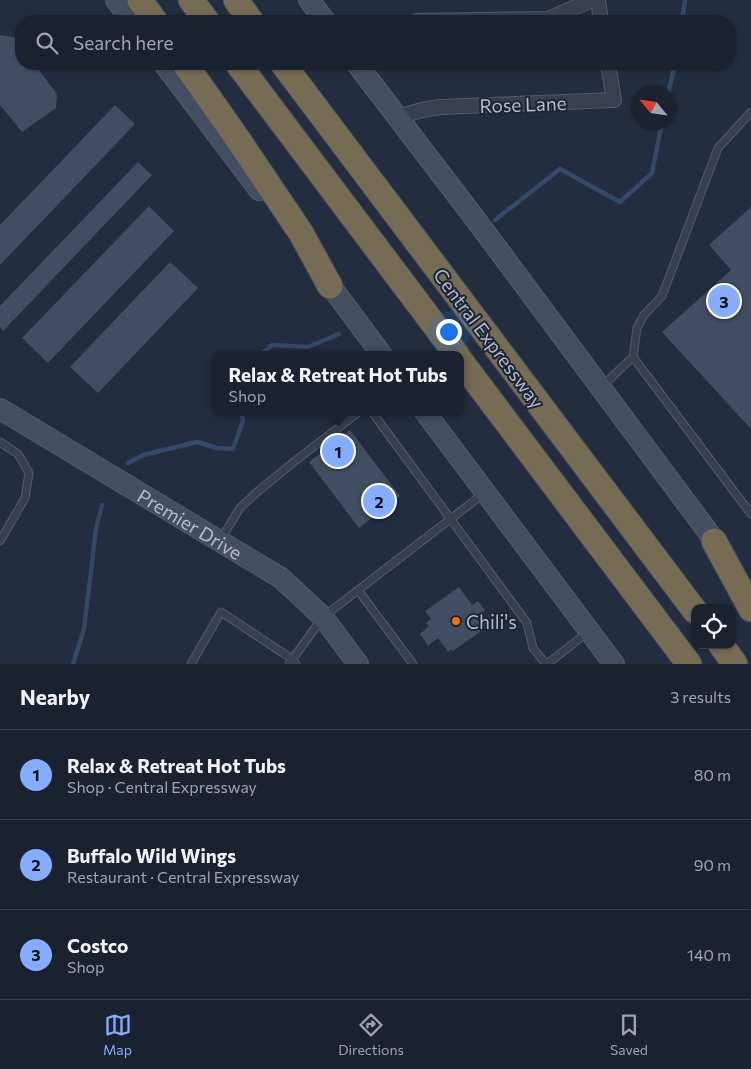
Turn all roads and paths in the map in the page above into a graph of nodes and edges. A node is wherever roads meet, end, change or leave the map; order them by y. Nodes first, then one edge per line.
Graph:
1 (116, 0) edge
2 (140, 0) edge
3 (191, 0) edge
4 (236, 0) edge
5 (309, 0) edge
6 (592, 0) edge
7 (598, 0) edge
8 (127, 15) edge
9 (151, 15) edge
10 (202, 15) edge
11 (247, 15) edge
12 (320, 15) edge
13 (557, 15) edge
14 (600, 15) edge
15 (168, 70) edge
16 (190, 70) edge
17 (243, 70) edge
18 (288, 70) edge
19 (362, 70) edge
20 (609, 70) edge
21 (751, 112) edge
22 (397, 117) junction
23 (330, 286) junction
24 (379, 351) edge
25 (454, 351) edge
26 (633, 358) junction
27 (464, 365) edge
28 (600, 388) junction
29 (0, 409) edge
30 (354, 416) edge
31 (375, 416) edge
32 (428, 416) edge
33 (0, 442) edge
34 (485, 492) junction
35 (751, 514) edge
36 (451, 519) junction
37 (0, 541) edge
38 (220, 541) junction
39 (714, 541) junction
40 (358, 590) junction
41 (751, 590) edge
42 (691, 606) edge
43 (751, 609) edge
44 (323, 617) junction
45 (589, 631) junction
46 (724, 649) edge
47 (292, 662) edge
48 (191, 664) edge
49 (358, 664) edge
50 (413, 664) edge
51 (546, 664) edge
52 (614, 664) edge
53 (689, 664) edge
54 (735, 664) edge

1 - 8 main road
2 - 9 highway
3 - 10 highway
4 - 11 highway
5 - 12 main road
6 - 13 street
7 - 14 street
15 - 23 main road
16 - 23 highway
17 - 25 highway, Central Expressway
18 - 42 highway, Central Expressway
19 - 22 main road
20 - 22 street, Rose Lane
21 - 26 lane
22 - 28 main road
23 - 24 main road
26 - 28 lane
26 - 35 lane
27 - 53 highway, Central Expressway
28 - 39 main road
29 - 38 main road, Premier Drive
30 - 38 lane
31 - 36 lane
32 - 34 main road
33 - 37 lane
34 - 36 lane
34 - 45 main road
36 - 40 lane
36 - 51 lane
38 - 44 main road, Premier Drive
39 - 41 main road
39 - 43 highway
40 - 44 lane
40 - 50 lane
44 - 47 lane
44 - 49 main road, Premier Drive
45 - 51 lane
45 - 52 main road
46 - 54 highway
47 - 48 lane

